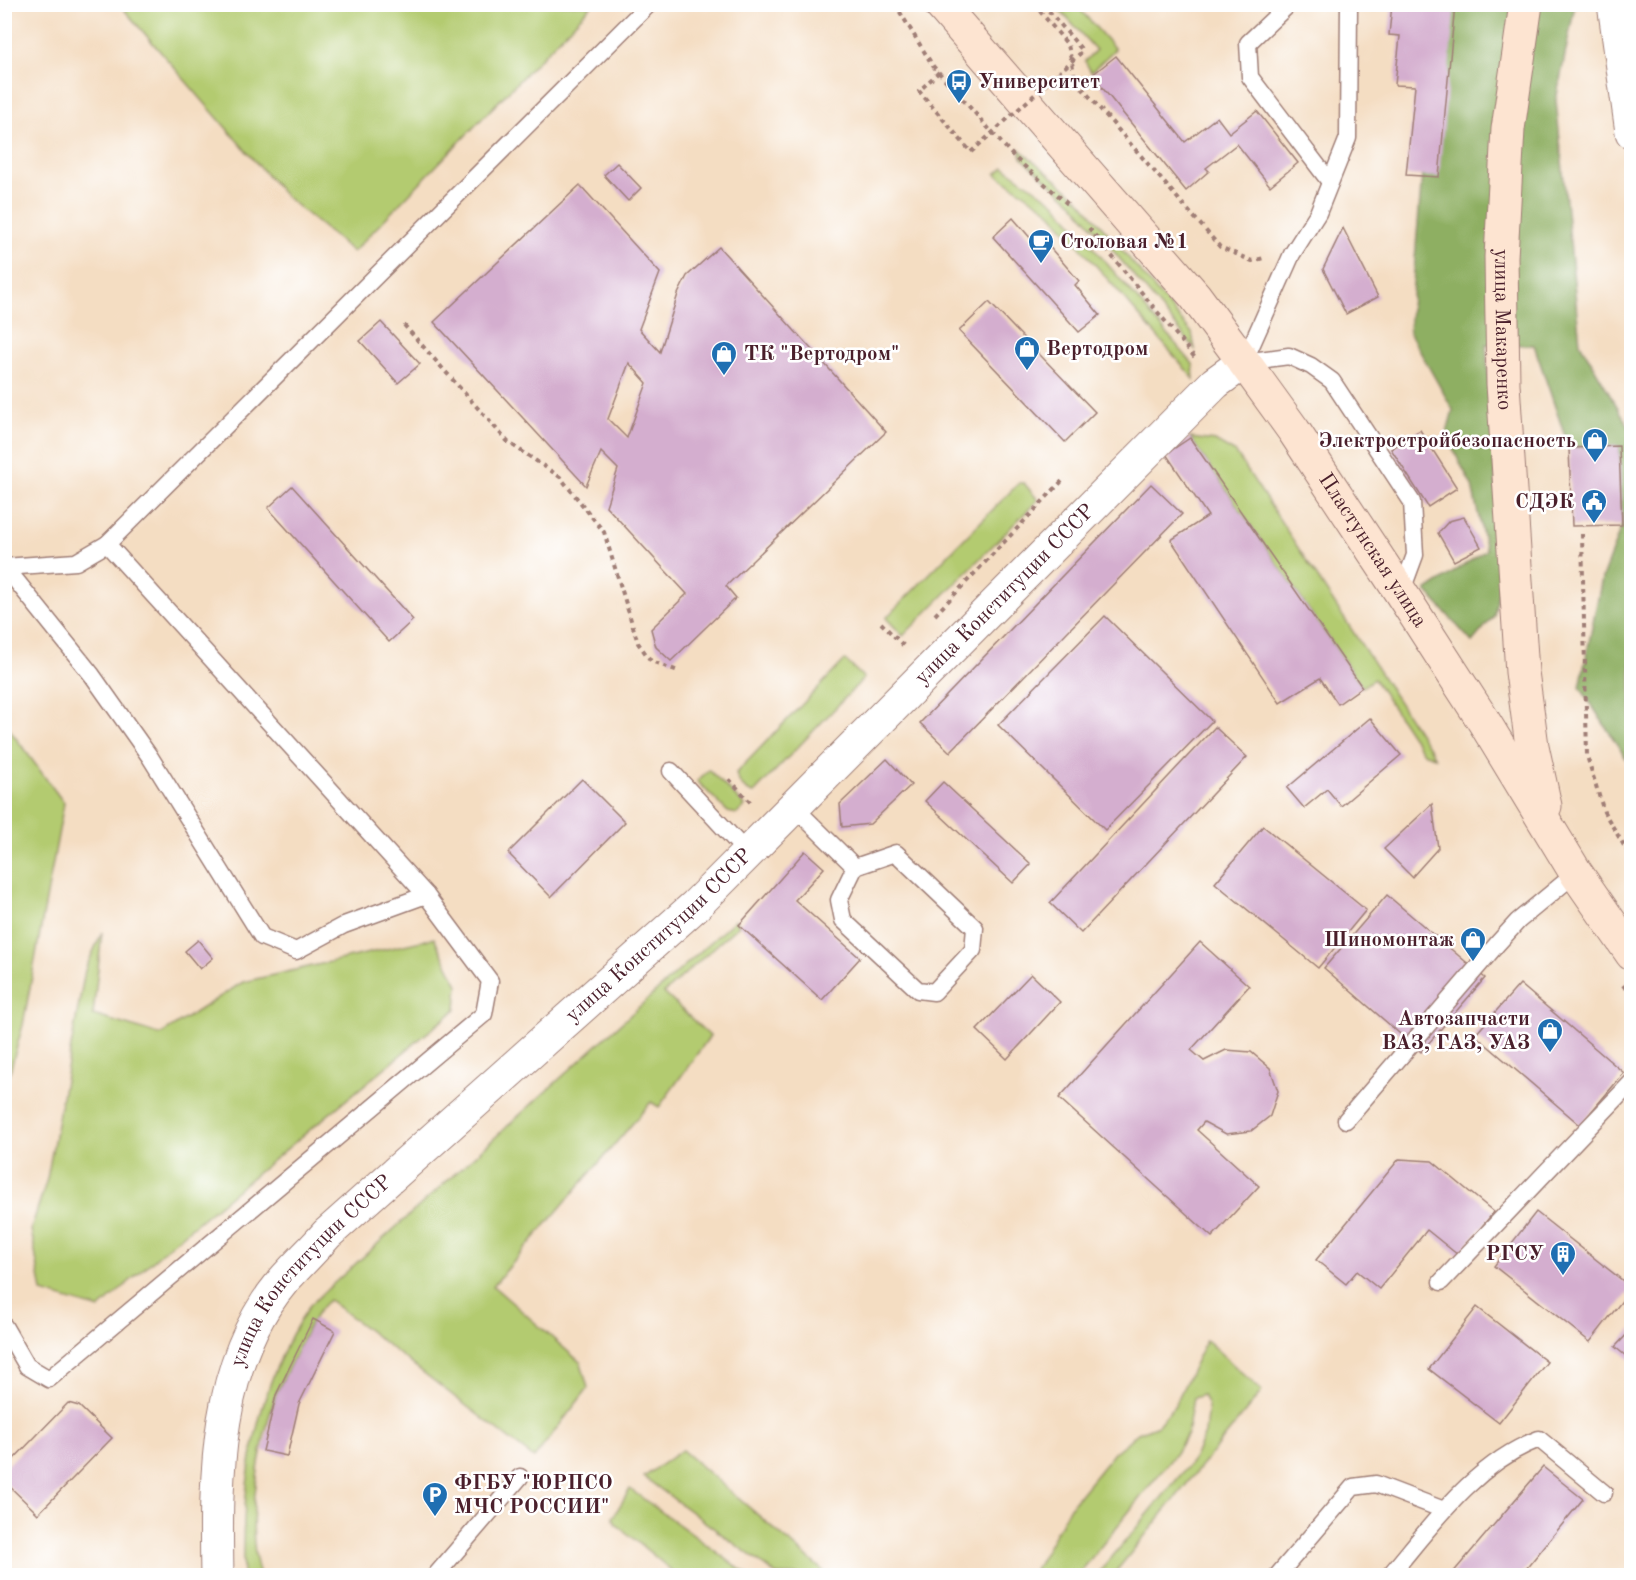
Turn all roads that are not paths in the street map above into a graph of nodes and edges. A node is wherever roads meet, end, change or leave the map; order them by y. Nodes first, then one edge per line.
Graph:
1 (649, 4) edge
2 (940, 4) edge
3 (1288, 4) edge
4 (1349, 4) edge
5 (1526, 4) edge
6 (1614, 4) edge
7 (1632, 132) edge
8 (1330, 182) junction
9 (1244, 362) junction
10 (107, 544) junction
11 (5, 568) edge
12 (1401, 593) junction
13 (671, 771) dead end
14 (794, 807) junction
15 (1550, 831) junction
16 (748, 854) junction
17 (855, 867) junction
18 (1576, 873) junction
19 (426, 895) junction
20 (1632, 954) edge
21 (1632, 1082) edge
22 (1346, 1120) dead end
23 (1441, 1282) dead end
24 (4, 1326) edge
25 (520, 1477) dead end
26 (1604, 1493) dead end
27 (1444, 1510) junction
28 (217, 1575) edge
29 (435, 1575) edge
30 (1277, 1575) edge
31 (1389, 1575) edge

1 - 10 lane
2 - 9 main road, Пластунская улица
3 - 8 lane
4 - 8 lane
5 - 15 main road, улица Макаренко
6 - 7 street
8 - 9 lane
9 - 12 main road, Пластунская улица
9 - 12 lane
9 - 14 street, улица Конституции СССР
10 - 11 lane
10 - 19 lane
11 - 19 lane
12 - 15 main road, Пластунская улица
13 - 16 lane
14 - 16 street, улица Конституции СССР
14 - 17 lane
15 - 18 main road, Пластунская улица
16 - 28 street, улица Конституции СССР
17 - 17 lane
18 - 20 main road, Пластунская улица
18 - 22 lane
19 - 24 lane
21 - 23 lane
25 - 29 lane
26 - 27 lane
27 - 30 lane
27 - 31 lane

